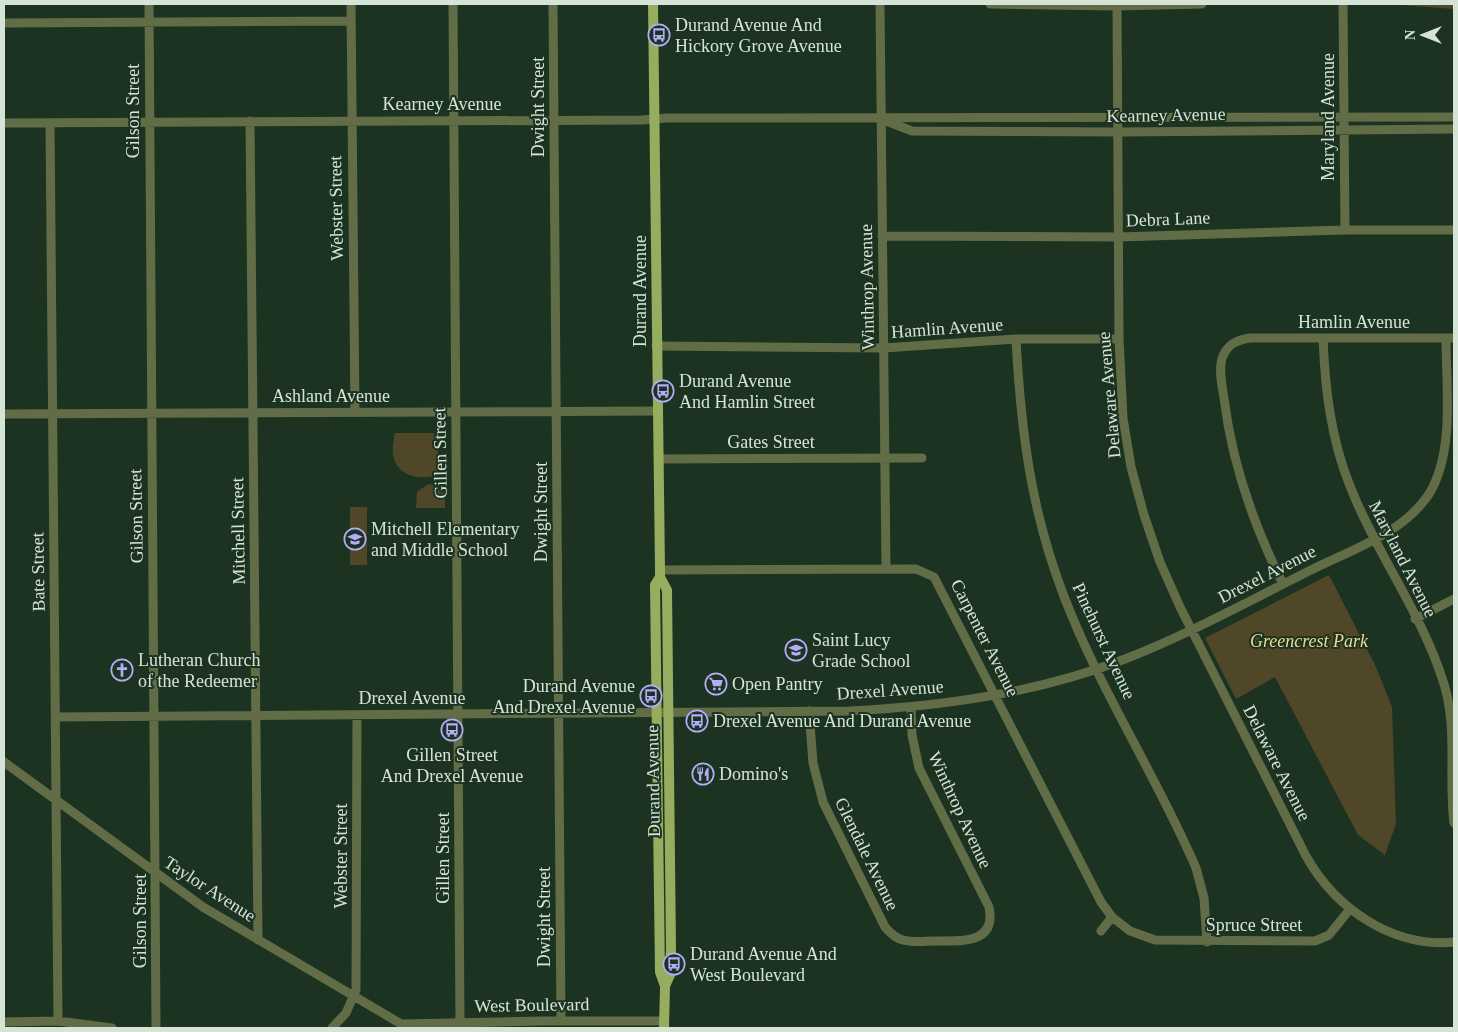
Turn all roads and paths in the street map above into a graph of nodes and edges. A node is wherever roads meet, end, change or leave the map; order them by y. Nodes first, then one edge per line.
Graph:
1 (148, 4) edge
2 (351, 4) edge
3 (453, 4) edge
4 (554, 4) edge
5 (653, 4) edge
6 (880, 4) edge
7 (990, 4) edge
8 (1202, 4) edge
9 (1343, 4) edge
10 (1117, 5) edge
11 (351, 21) junction
12 (4, 22) edge
13 (149, 22) junction
14 (1343, 117) junction
15 (1454, 117) edge
16 (881, 118) junction
17 (1119, 118) junction
18 (654, 119) junction
19 (453, 120) junction
20 (554, 120) junction
21 (352, 121) junction
22 (149, 122) junction
23 (250, 122) junction
24 (4, 123) edge
25 (50, 123) junction
26 (1344, 129) junction
27 (1454, 129) edge
28 (1119, 132) junction
29 (1345, 230) junction
30 (1454, 230) edge
31 (882, 236) junction
32 (1119, 237) junction
33 (1323, 338) junction
34 (1450, 338) edge
35 (1016, 339) junction
36 (1119, 339) junction
37 (656, 346) junction
38 (884, 348) junction
39 (456, 411) junction
40 (658, 411) junction
41 (253, 412) junction
42 (354, 412) junction
43 (557, 412) junction
44 (152, 413) junction
45 (4, 414) edge
46 (53, 414) junction
47 (884, 458) junction
48 (922, 458) dead end
49 (659, 459) junction
50 (1374, 538) junction
51 (886, 569) junction
52 (660, 574) junction
53 (1283, 584) junction
54 (1454, 599) edge
55 (1415, 619) junction
56 (1192, 630) junction
57 (1097, 668) junction
58 (996, 695) junction
59 (911, 707) junction
60 (809, 711) junction
61 (657, 713) junction
62 (668, 713) junction
63 (459, 714) junction
64 (560, 714) junction
65 (256, 715) junction
66 (357, 715) junction
67 (154, 716) junction
68 (56, 717) junction
69 (4, 762) edge
70 (56, 801) junction
71 (1454, 823) edge
72 (156, 874) junction
73 (1350, 909) junction
74 (1112, 917) junction
75 (988, 924) joint
76 (1125, 928) joint
77 (1100, 931) dead end
78 (258, 940) junction
79 (1207, 942) junction
80 (1454, 942) edge
81 (665, 986) junction
82 (354, 998) junction
83 (58, 1021) junction
84 (561, 1021) junction
85 (4, 1022) edge
86 (460, 1022) junction
87 (664, 1025) edge
88 (404, 1026) edge
89 (112, 1028) edge
90 (156, 1028) edge
91 (332, 1028) edge

1 - 13 street, Gilson Street
2 - 11 street, Webster Street
3 - 19 street, Gillen Street
4 - 20 street, Dwight Street
5 - 18 main road, Durand Avenue
6 - 16 street, Winthrop Avenue
7 - 10 street
8 - 10 street
9 - 14 street, Maryland Avenue
10 - 17 street, Delaware Avenue
11 - 13 street
11 - 21 street, Webster Street
12 - 13 street
13 - 22 street, Gilson Street
14 - 15 street, Kearney Avenue
14 - 17 street, Kearney Avenue
14 - 26 street, Maryland Avenue
16 - 17 street, Kearney Avenue
16 - 18 street, Kearney Avenue
16 - 28 street, Kearney Avenue
16 - 31 street, Winthrop Avenue
17 - 28 street, Delaware Avenue
18 - 20 street, Kearney Avenue
18 - 37 main road, Durand Avenue
19 - 20 street, Kearney Avenue
19 - 21 street, Kearney Avenue
19 - 39 street, Gillen Street
20 - 43 street, Dwight Street
21 - 23 street, Kearney Avenue
21 - 42 street, Webster Street
22 - 23 street, Kearney Avenue
22 - 25 street, Kearney Avenue
22 - 44 street, Gilson Street
23 - 41 street, Mitchell Street
24 - 25 street, Kearney Avenue
25 - 46 street, Bate Street
26 - 27 street, Kearney Avenue
26 - 28 street, Kearney Avenue
26 - 29 street, Maryland Avenue
28 - 32 street, Delaware Avenue
29 - 30 street, Debra Lane
29 - 32 street, Debra Lane
31 - 32 street, Debra Lane
31 - 38 street, Winthrop Avenue
32 - 36 street, Delaware Avenue
33 - 34 street, Hamlin Avenue
33 - 50 street, Maryland Avenue
33 - 53 street, Hamlin Avenue
34 - 50 street, Drexel Avenue
35 - 36 street, Hamlin Avenue
35 - 38 street, Hamlin Avenue
35 - 57 street, Pinehurst Avenue
36 - 56 street, Delaware Avenue
37 - 38 street, Hamlin Avenue
37 - 40 main road, Durand Avenue
38 - 47 street, Winthrop Avenue
39 - 42 street, Ashland Avenue
39 - 43 street, Ashland Avenue
39 - 63 street, Gillen Street
40 - 43 street, Ashland Avenue
40 - 49 main road, Durand Avenue
41 - 42 street, Ashland Avenue
41 - 44 street, Ashland Avenue
41 - 65 street, Mitchell Street
43 - 64 street, Dwight Street
44 - 46 street, Ashland Avenue
44 - 67 street, Gilson Street
45 - 46 street, Ashland Avenue
46 - 68 street, Bate Street
47 - 48 street, Gates Street
47 - 49 street, Gates Street
47 - 51 street, Winthrop Avenue
49 - 52 main road, Durand Avenue
50 - 53 street, Drexel Avenue
50 - 55 street, Maryland Avenue
51 - 52 street, Carpenter Avenue
51 - 58 street, Carpenter Avenue
52 - 61 main road, Durand Avenue
52 - 62 main road, Durand Avenue
53 - 56 street, Drexel Avenue
54 - 55 street
55 - 71 street, Maryland Avenue
56 - 57 street, Drexel Avenue
56 - 73 street, Delaware Avenue
57 - 58 street, Drexel Avenue
57 - 79 street, Pinehurst Avenue
58 - 59 street, Drexel Avenue
58 - 74 street, Carpenter Avenue
59 - 60 street, Drexel Avenue
59 - 75 street, Winthrop Avenue
60 - 62 street, Drexel Avenue
60 - 75 street, Glendale Avenue
61 - 62 street, Drexel Avenue
61 - 64 street, Drexel Avenue
61 - 81 main road, Durand Avenue
62 - 81 main road, Durand Avenue
63 - 64 street, Drexel Avenue
63 - 66 street, Drexel Avenue
63 - 86 street, Gillen Street
64 - 84 street, Dwight Street
65 - 66 street, Drexel Avenue
65 - 67 street, Drexel Avenue
65 - 78 street, Mitchell Street
66 - 82 street, Webster Street
67 - 68 street, Drexel Avenue
67 - 72 street, Gilson Street
68 - 70 street, Bate Street
69 - 70 street, Taylor Avenue
70 - 72 street, Taylor Avenue
70 - 83 street, Bate Street
72 - 78 street, Taylor Avenue
72 - 90 street, Gilson Street
73 - 79 street, Spruce Street
73 - 80 street
74 - 76 street, Carpenter Avenue
74 - 77 street
76 - 79 street, Spruce Street
78 - 82 street, Taylor Avenue
81 - 87 main road, Durand Avenue
82 - 88 street, Taylor Avenue
82 - 91 street
83 - 85 street
83 - 89 street
84 - 86 street, West Boulevard
84 - 87 street, West Boulevard
86 - 88 street, West Boulevard

